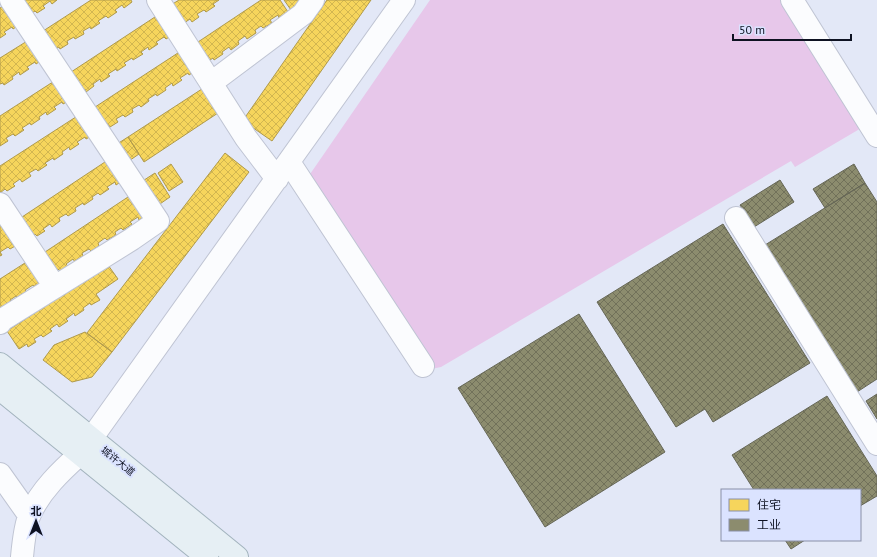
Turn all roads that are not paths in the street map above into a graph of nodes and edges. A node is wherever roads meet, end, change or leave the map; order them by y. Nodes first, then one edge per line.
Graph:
1 (11, 0) edge
2 (158, 0) edge
3 (313, 0) edge
4 (404, 0) edge
5 (792, 0) edge
6 (211, 83) junction
7 (877, 136) edge
8 (283, 170) junction
9 (0, 204) edge
10 (736, 218) dead end
11 (55, 287) junction
12 (0, 323) edge
13 (0, 364) edge
14 (423, 366) dead end
15 (0, 389) edge
16 (877, 444) edge
17 (86, 446) junction
18 (0, 474) edge
19 (30, 515) junction
20 (22, 557) edge
21 (207, 557) edge
22 (237, 557) edge

1 - 11 street
2 - 6 street
3 - 6 street
4 - 8 street
5 - 7 street
6 - 8 street
8 - 14 street
8 - 17 street
9 - 11 street
10 - 16 street
11 - 12 street
13 - 17 main road, 城许大道
15 - 17 main road, 城许大道
17 - 19 street
17 - 21 main road, 城许大道
17 - 22 main road, 城许大道
18 - 19 street
19 - 20 street

